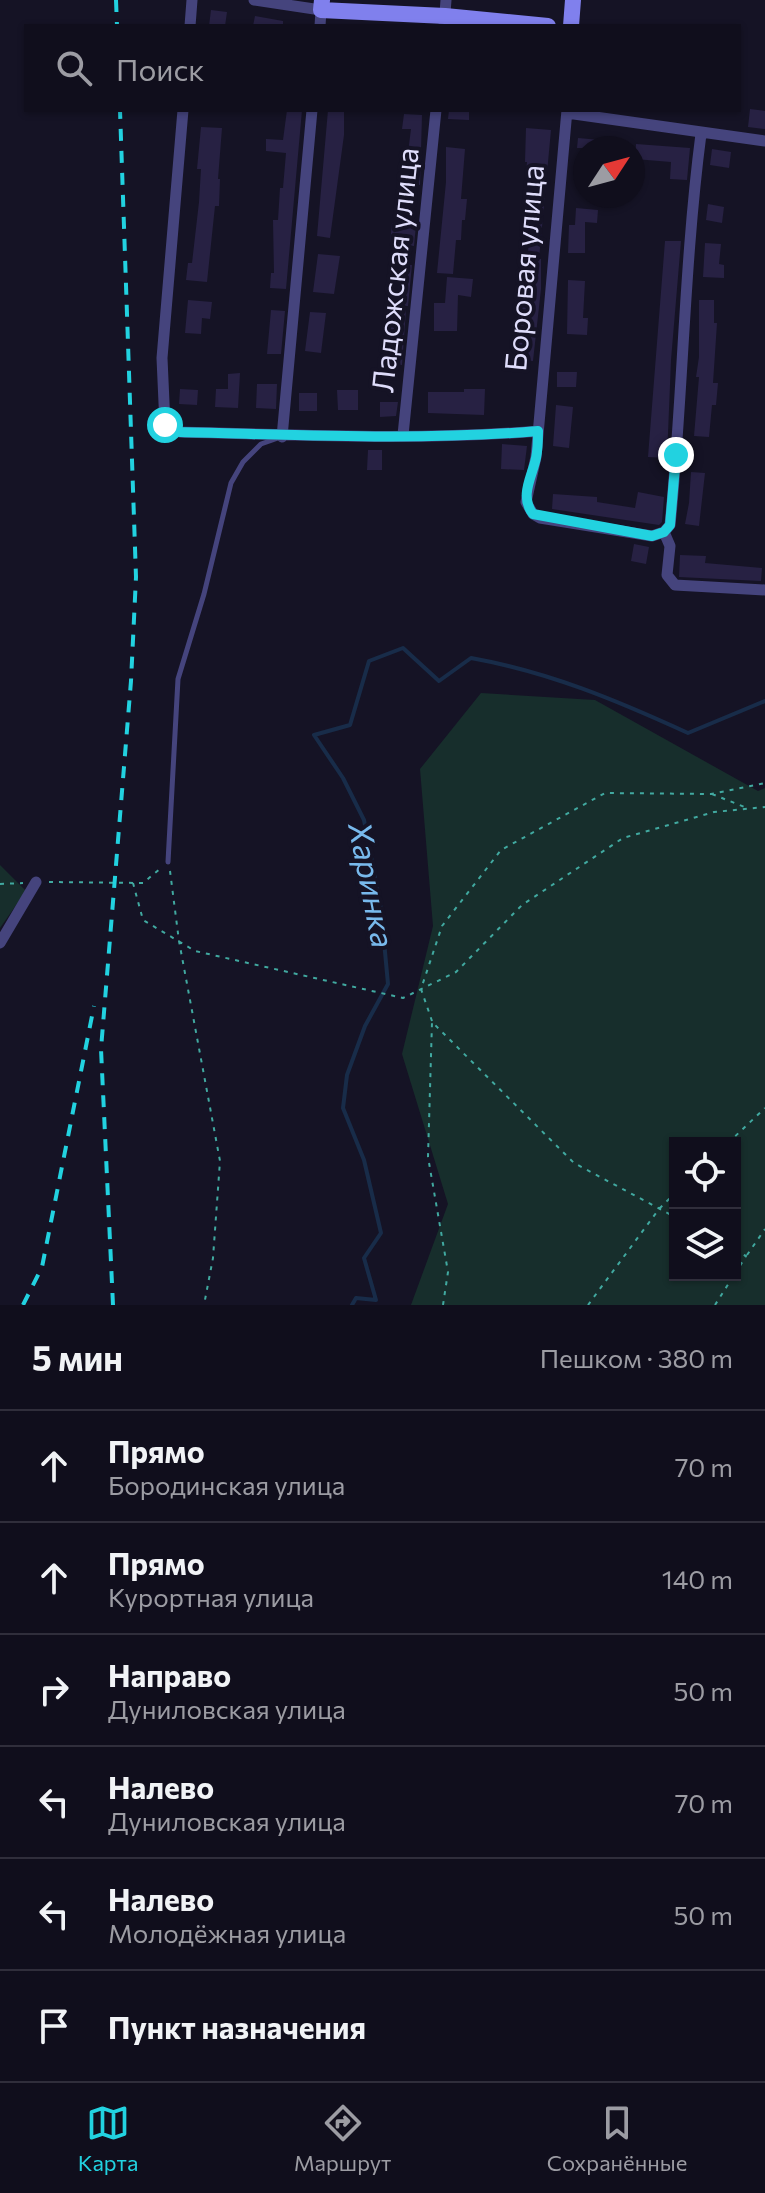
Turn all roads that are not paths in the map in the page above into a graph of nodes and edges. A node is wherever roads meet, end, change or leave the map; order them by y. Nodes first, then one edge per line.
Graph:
1 (192, 0) edge
2 (254, 0) edge
3 (573, 0) edge
4 (321, 12) edge
5 (445, 14) edge
6 (190, 24) edge
7 (531, 24) edge
8 (571, 24) edge
9 (183, 112) edge
10 (312, 112) edge
11 (436, 112) edge
12 (567, 112) edge
13 (701, 134) junction
14 (765, 141) edge
15 (538, 431) junction
16 (403, 435) junction
17 (282, 437) junction
18 (664, 532) junction
19 (765, 590) edge
20 (168, 862) road end
21 (36, 882) road end
22 (0, 943) edge

1 - 6 street
2 - 4 street
3 - 8 street
4 - 5 street
5 - 7 street
9 - 17 street
10 - 17 street
11 - 16 street, Ладожская улица
12 - 13 street
12 - 15 street, Боровая улица
13 - 14 street
13 - 18 street
15 - 16 street
15 - 18 street, Боровая улица
16 - 17 street
17 - 20 lane
18 - 19 street
21 - 22 street

